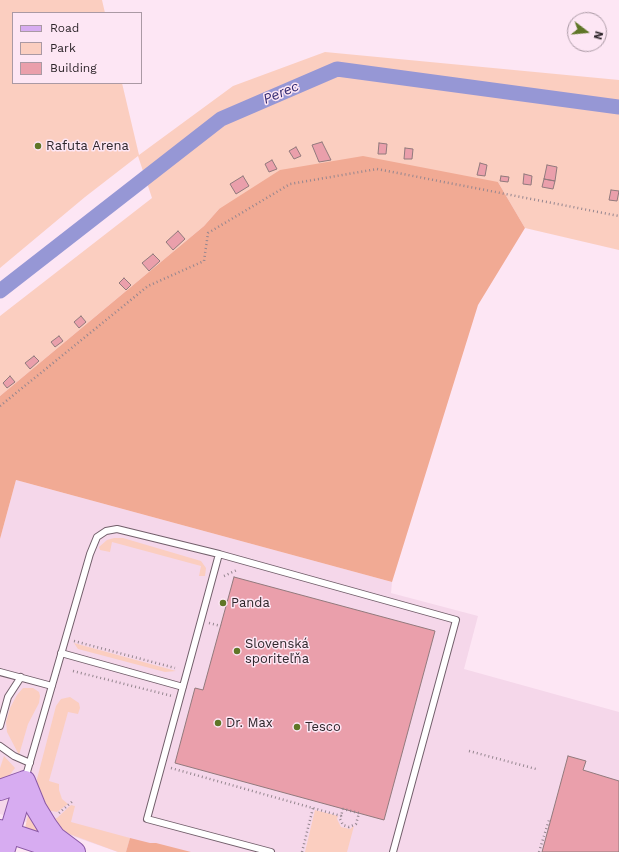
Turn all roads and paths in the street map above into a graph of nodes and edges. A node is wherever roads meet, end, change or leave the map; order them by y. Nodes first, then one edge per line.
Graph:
1 (619, 216) edge
2 (0, 406) edge
3 (219, 554) junction
4 (243, 572) dead end
5 (222, 582) dead end
6 (213, 617) dead end
7 (209, 631) dead end
8 (66, 639) junction
9 (61, 654) junction
10 (175, 668) dead end
11 (73, 671) dead end
12 (0, 672) edge
13 (21, 678) junction
14 (52, 686) junction
15 (183, 687) junction
16 (180, 699) junction
17 (0, 726) edge
18 (0, 746) edge
19 (468, 751) dead end
20 (173, 761) dead end
21 (536, 769) dead end
22 (27, 772) junction
23 (0, 790) edge
24 (74, 800) dead end
25 (313, 808) junction
26 (57, 815) dead end
27 (341, 816) junction
28 (549, 820) dead end
29 (5, 832) edge
30 (4, 852) edge
31 (66, 852) edge
32 (75, 852) edge
33 (272, 852) edge
34 (302, 852) edge
35 (393, 852) edge
36 (540, 852) edge

1 - 2 path
3 - 8 lane
3 - 15 lane
3 - 35 lane
4 - 5 path
6 - 7 path
8 - 9 lane
8 - 10 path
9 - 14 lane
9 - 15 lane
11 - 16 path
12 - 13 lane
13 - 14 lane
13 - 17 lane
14 - 22 lane
15 - 16 lane
16 - 33 lane
18 - 22 lane
19 - 21 path
20 - 25 path
22 - 23 main road
22 - 29 main road
22 - 32 main road
24 - 26 path
25 - 27 path
25 - 34 path
27 - 27 path
28 - 36 path
29 - 30 main road
29 - 31 main road

